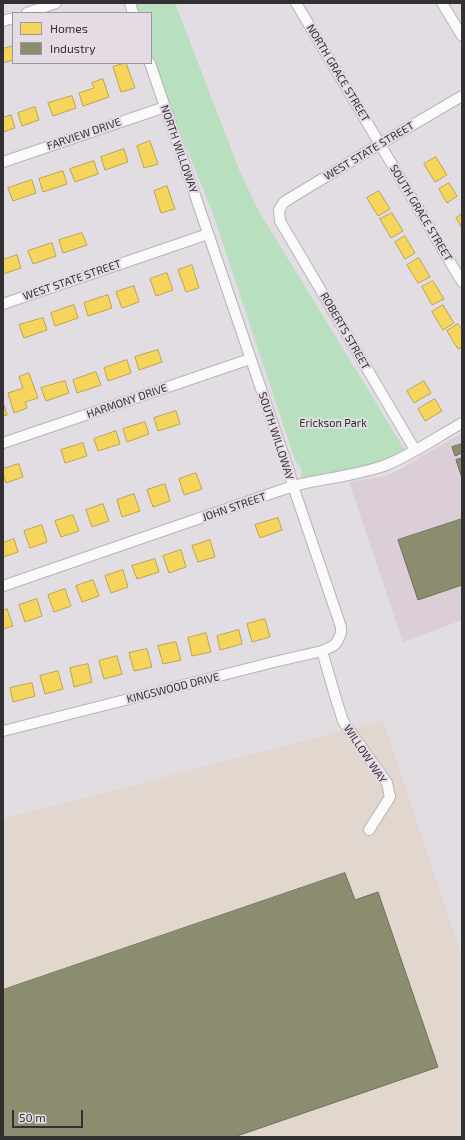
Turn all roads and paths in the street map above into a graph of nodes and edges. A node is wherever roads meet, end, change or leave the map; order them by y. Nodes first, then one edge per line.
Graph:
1 (56, 3) edge
2 (296, 3) edge
3 (442, 3) edge
4 (30, 12) edge
5 (462, 36) edge
6 (150, 64) edge
7 (462, 96) edge
8 (165, 107) junction
9 (380, 144) junction
10 (3, 162) edge
11 (278, 210) joint
12 (208, 234) junction
13 (462, 282) edge
14 (3, 304) edge
15 (250, 359) junction
16 (462, 423) edge
17 (3, 443) edge
18 (415, 450) junction
19 (293, 486) junction
20 (3, 586) edge
21 (339, 638) joint
22 (322, 650) junction
23 (3, 732) edge
24 (369, 830) dead end

1 - 4 street
2 - 9 street, NORTH GRACE STREET
3 - 5 street
6 - 8 street, NORTH WILLOWAY
7 - 9 street, WEST STATE STREET
8 - 10 street, FARVIEW DRIVE
8 - 12 street, NORTH WILLOWAY
9 - 11 street, WEST STATE STREET
9 - 13 street, SOUTH GRACE STREET
11 - 18 street, ROBERTS STREET
12 - 14 street, WEST STATE STREET
12 - 15 street, SOUTH WILLOWAY
15 - 17 street, HARMONY DRIVE
15 - 19 street, SOUTH WILLOWAY
16 - 18 street, JOHN STREET
18 - 19 street, JOHN STREET
19 - 20 street, JOHN STREET
19 - 21 street, SOUTH WILLOWAY
21 - 22 street, KINGSWOOD DRIVE
22 - 23 street, KINGSWOOD DRIVE
22 - 24 street, WILLOW WAY

